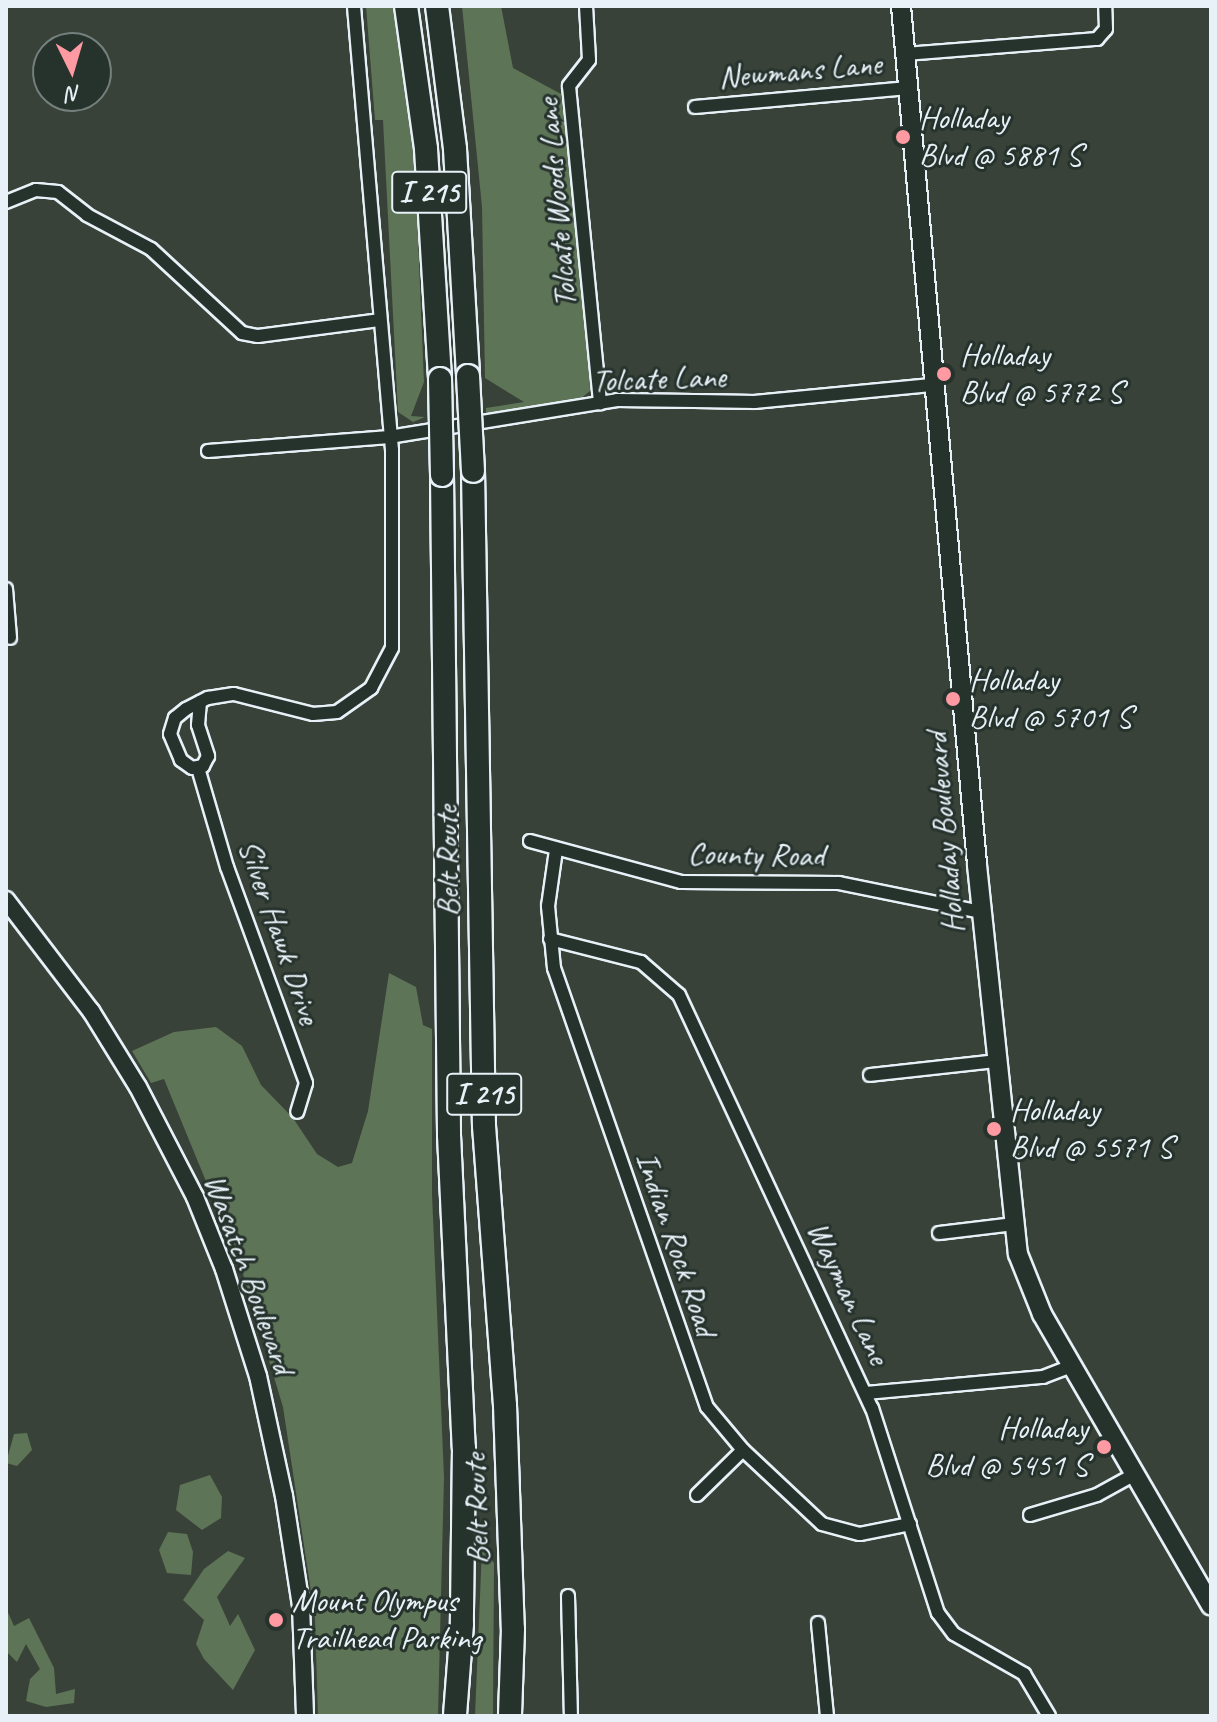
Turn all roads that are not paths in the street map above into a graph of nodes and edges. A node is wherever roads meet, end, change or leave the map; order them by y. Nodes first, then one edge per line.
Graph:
1 (354, 6) edge
2 (406, 6) edge
3 (437, 6) edge
4 (586, 6) edge
5 (901, 6) edge
6 (1105, 6) edge
7 (905, 54) junction
8 (908, 88) junction
9 (695, 107) dead end
10 (6, 202) edge
11 (379, 320) junction
12 (933, 385) junction
13 (600, 403) junction
14 (389, 437) junction
15 (208, 451) dead end
16 (6, 589) edge
17 (10, 638) dead end
18 (200, 702) junction
19 (198, 768) junction
20 (530, 841) dead end
21 (556, 850) junction
22 (6, 900) edge
23 (982, 912) junction
24 (550, 939) junction
25 (996, 1061) junction
26 (870, 1075) dead end
27 (297, 1112) dead end
28 (1014, 1224) junction
29 (939, 1233) dead end
30 (1072, 1366) junction
31 (866, 1393) junction
32 (743, 1450) junction
33 (1135, 1474) junction
34 (697, 1495) dead end
35 (1030, 1515) dead end
36 (910, 1524) junction
37 (568, 1596) dead end
38 (1211, 1605) edge
39 (818, 1623) dead end
40 (305, 1716) edge
41 (455, 1716) edge
42 (510, 1716) edge
43 (571, 1716) edge
44 (827, 1716) edge
45 (1049, 1716) edge

1 - 11 street
2 - 41 highway, Belt Route / I 215, bridge
3 - 42 highway, Belt Route / I 215, bridge
4 - 13 street, Tolcate Woods Lane
5 - 7 main road, Holladay Boulevard
6 - 7 street
7 - 8 main road, Holladay Boulevard
8 - 9 street, Newmans Lane
8 - 12 main road, Holladay Boulevard
10 - 11 street
11 - 14 street
12 - 13 street, Tolcate Lane
12 - 23 main road, Holladay Boulevard
13 - 14 street, Tolcate Lane
14 - 15 street, Tolcate Lane
14 - 18 street
16 - 17 street
18 - 19 street, Silver Hawk Drive
18 - 19 street, Silver Hawk Drive
19 - 27 street, Silver Hawk Drive
20 - 21 street, County Road
21 - 23 street, County Road
21 - 24 street, Indian Rock Road
22 - 40 street, Wasatch Boulevard
23 - 25 main road, Holladay Boulevard
24 - 31 street, Wayman Lane
24 - 32 street, Indian Rock Road
25 - 26 street
25 - 28 main road, Holladay Boulevard
28 - 29 street
28 - 30 main road, Holladay Boulevard
30 - 31 street
30 - 33 main road, Holladay Boulevard
31 - 36 street, Wayman Lane
32 - 34 street
32 - 36 street, Indian Rock Road
33 - 35 street
33 - 38 main road, Holladay Boulevard
36 - 45 street, Wayman Lane
37 - 43 street
39 - 44 street

